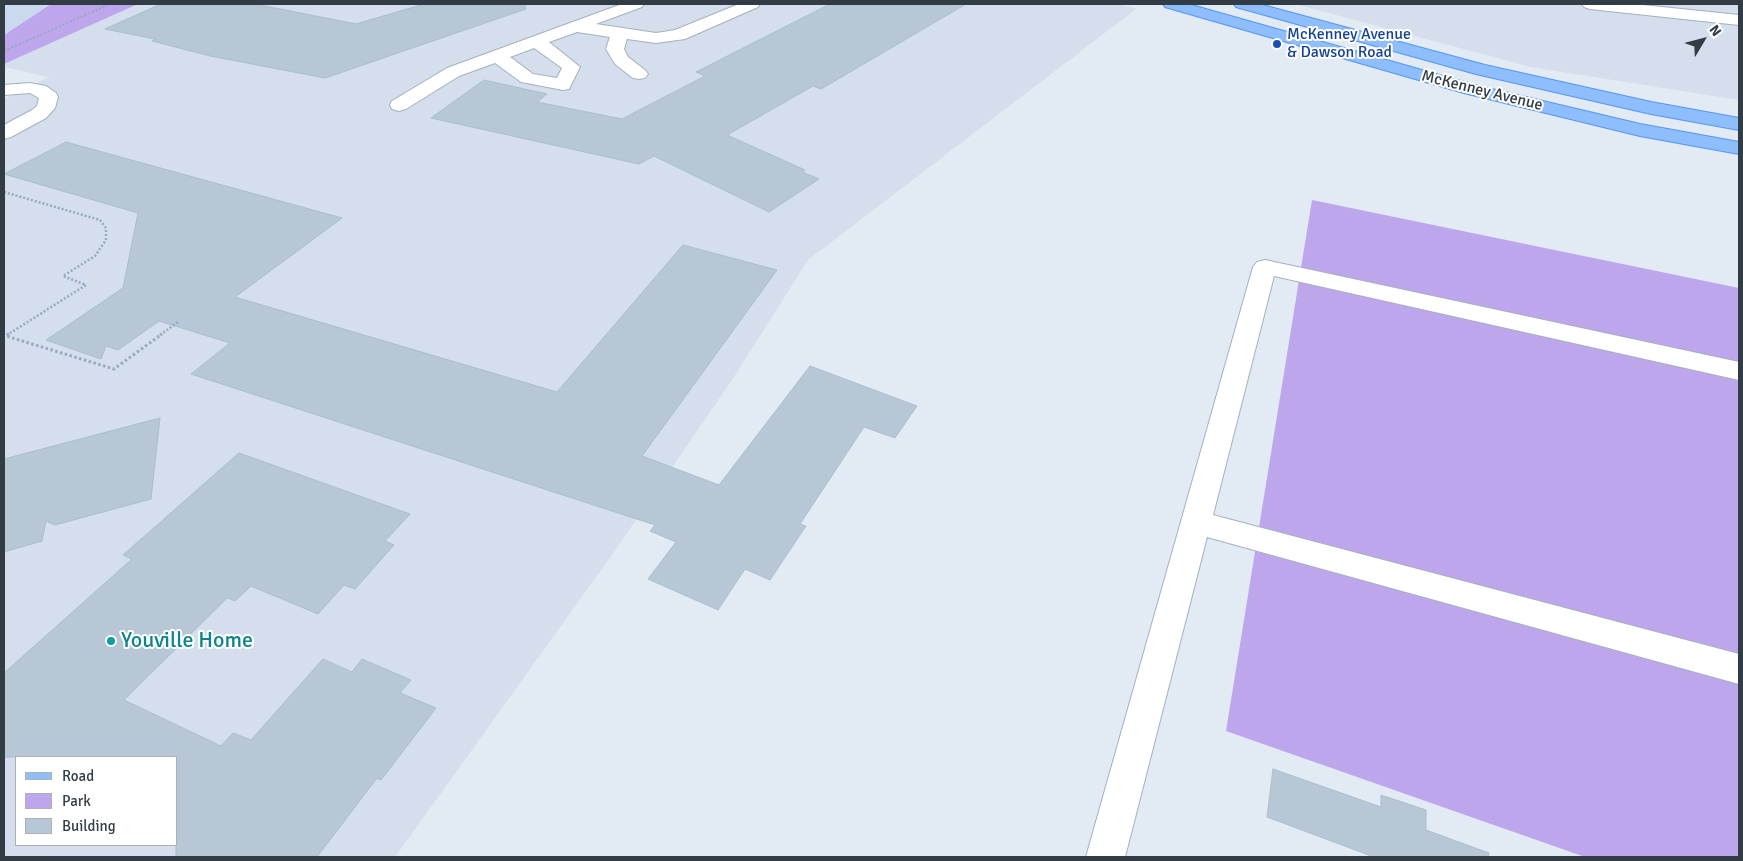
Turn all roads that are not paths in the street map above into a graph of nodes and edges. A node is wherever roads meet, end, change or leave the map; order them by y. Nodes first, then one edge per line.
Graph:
1 (636, 4) edge
2 (752, 4) edge
3 (1171, 4) edge
4 (1242, 4) edge
5 (1590, 4) edge
6 (1739, 20) edge
7 (576, 27) junction
8 (620, 33) junction
9 (536, 41) junction
10 (497, 56) junction
11 (639, 74) dead end
12 (4, 90) edge
13 (399, 105) dead end
14 (1739, 124) edge
15 (4, 133) edge
16 (1739, 148) edge
17 (1739, 371) edge
18 (1196, 522) junction
19 (1739, 669) edge
20 (1105, 857) edge

1 - 7 street
2 - 8 street
3 - 16 main road, McKenney Avenue
4 - 14 main road, McKenney Avenue
5 - 6 street
7 - 8 street
7 - 9 street
8 - 11 street
9 - 10 street
9 - 10 street
10 - 13 street
12 - 15 street
17 - 18 street
18 - 19 street
18 - 20 street

